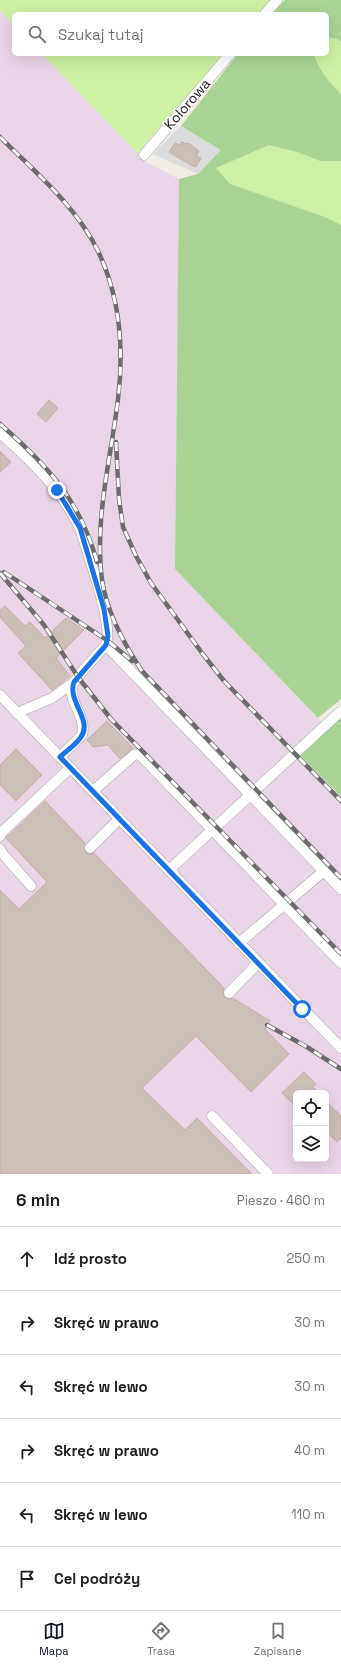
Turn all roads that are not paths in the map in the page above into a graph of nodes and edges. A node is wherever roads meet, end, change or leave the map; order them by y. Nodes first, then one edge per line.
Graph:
1 (277, 0) edge
2 (267, 12) edge
3 (228, 56) edge
4 (144, 155) dead end
5 (0, 433) edge
6 (106, 645) junction
7 (74, 682) junction
8 (0, 695) edge
9 (341, 710) edge
10 (17, 713) junction
11 (60, 757) junction
12 (70, 768) junction
13 (92, 791) junction
14 (250, 795) junction
15 (120, 819) junction
16 (212, 829) junction
17 (0, 836) edge
18 (90, 848) dead end
19 (0, 849) edge
20 (169, 870) junction
21 (324, 871) junction
22 (31, 886) dead end
23 (341, 889) edge
24 (284, 904) junction
25 (239, 943) junction
26 (258, 963) junction
27 (341, 963) edge
28 (229, 993) dead end
29 (341, 1048) edge
30 (212, 1116) dead end
31 (268, 1174) edge

1 - 2 street
3 - 4 street, Kolorowa
5 - 6 street
6 - 7 street
6 - 14 street
7 - 10 street
7 - 11 street
8 - 10 street
9 - 14 street
10 - 11 street
11 - 12 street
12 - 13 street
12 - 17 street
13 - 15 street
13 - 16 street
14 - 16 street
14 - 21 street
15 - 18 street
15 - 20 street
16 - 20 street
16 - 24 street
19 - 22 street
20 - 25 street
21 - 23 street
21 - 24 street
24 - 25 street
24 - 27 street
25 - 26 street
26 - 28 street
26 - 29 street
30 - 31 street

